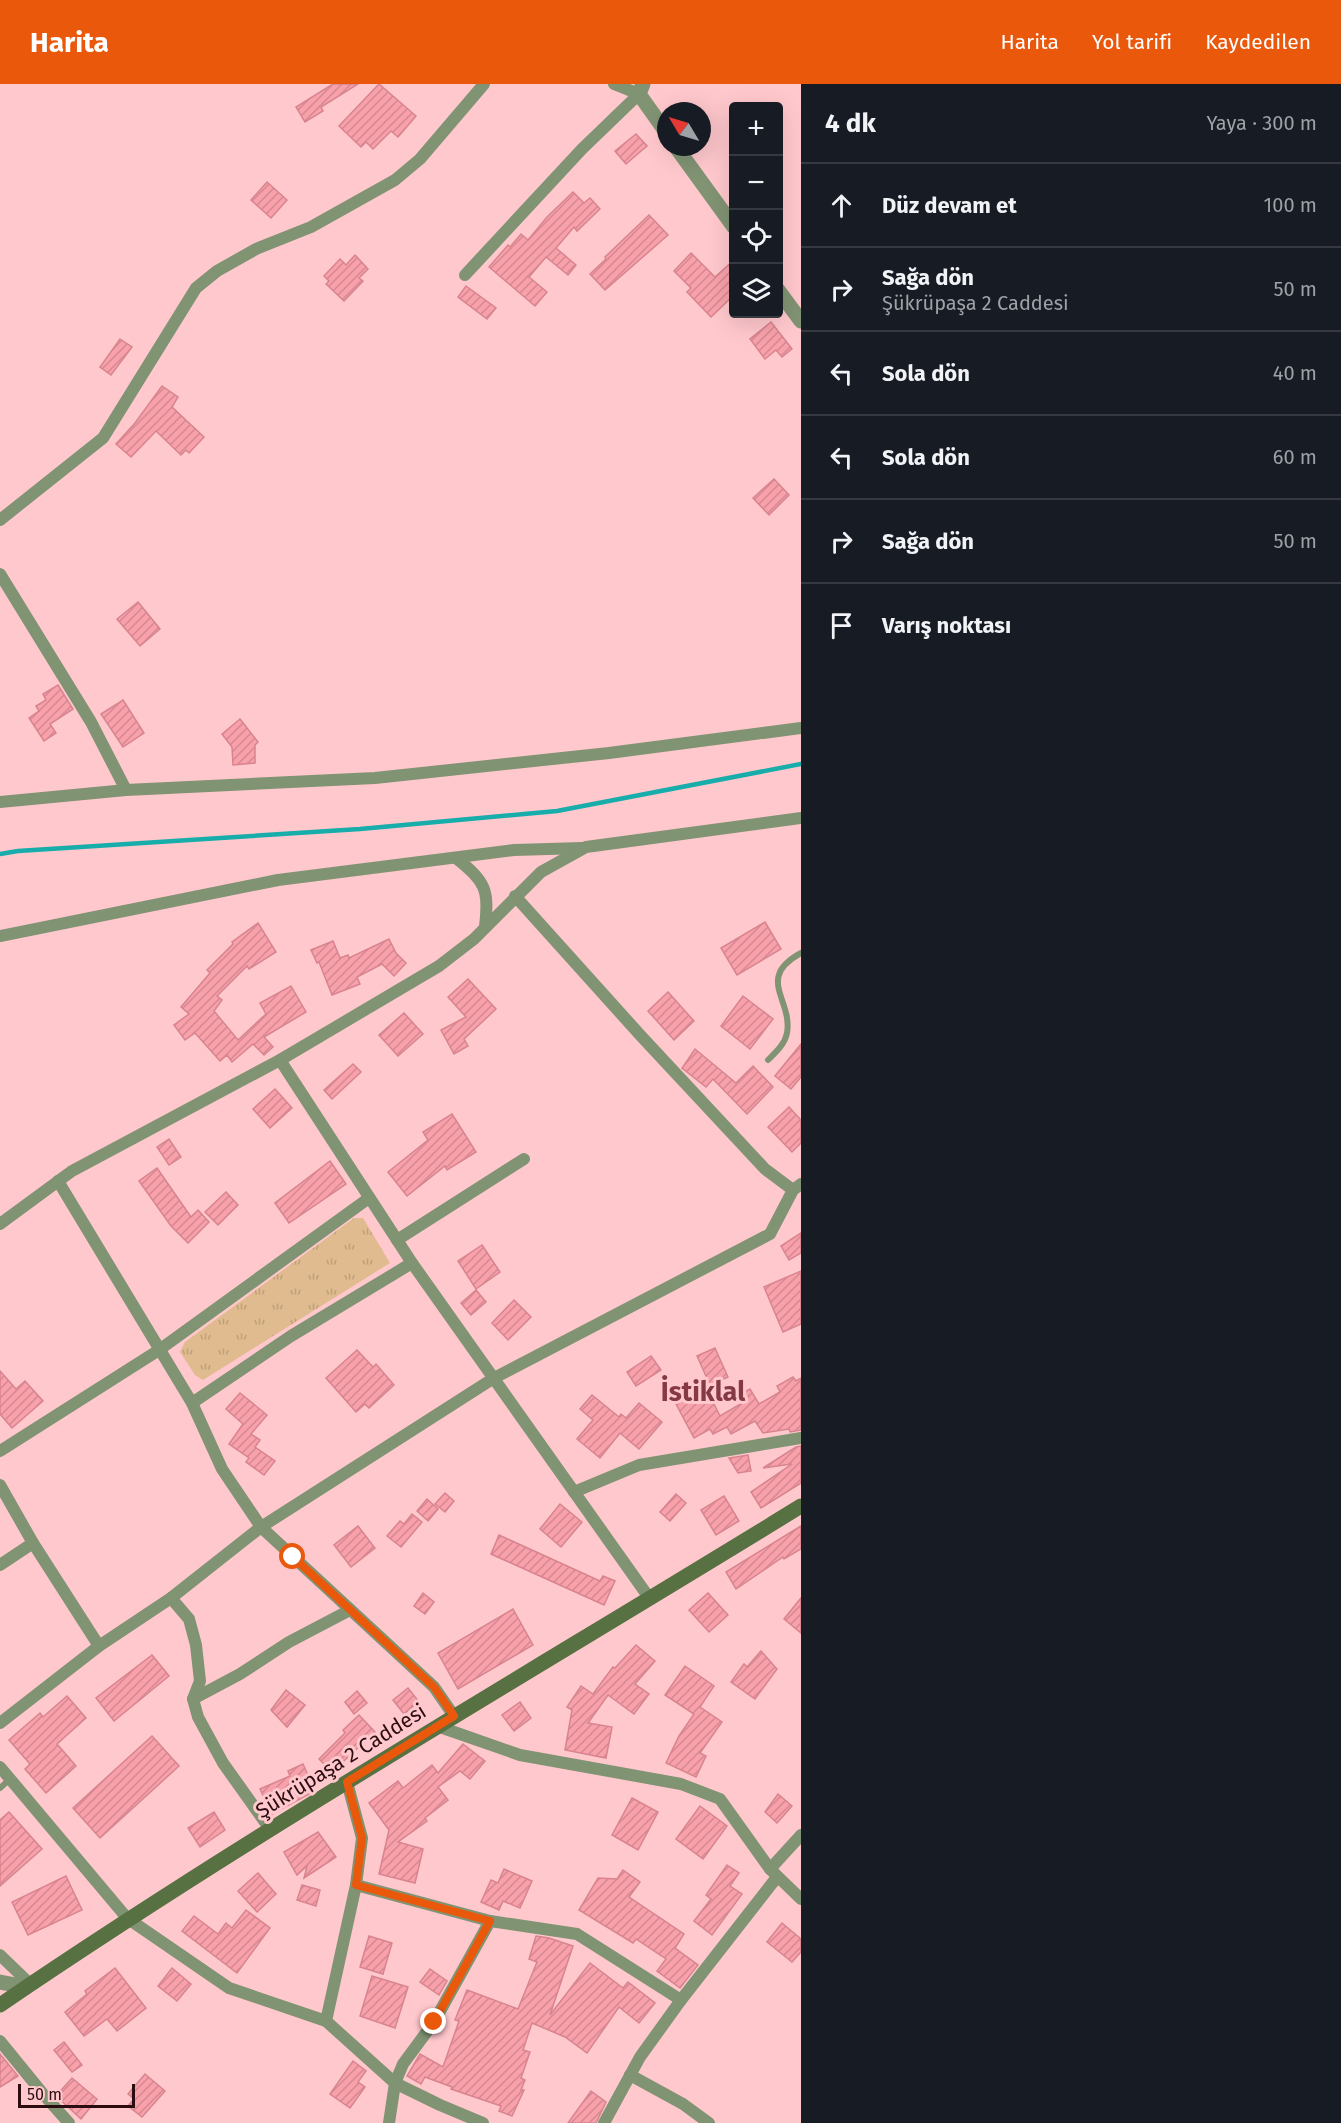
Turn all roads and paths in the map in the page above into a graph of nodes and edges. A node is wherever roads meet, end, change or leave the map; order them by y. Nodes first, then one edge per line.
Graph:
1 (484, 84) edge
2 (614, 84) edge
3 (641, 89) edge
4 (657, 117) edge
5 (683, 156) edge
6 (729, 220) edge
7 (465, 275) dead end
8 (783, 297) edge
9 (801, 321) edge
10 (0, 520) edge
11 (0, 574) edge
12 (801, 728) edge
13 (126, 790) junction
14 (0, 802) edge
15 (801, 818) edge
16 (586, 847) junction
17 (456, 858) junction
18 (515, 896) junction
19 (485, 927) junction
20 (0, 936) edge
21 (801, 953) edge
22 (280, 1059) junction
23 (768, 1060) dead end
24 (524, 1159) dead end
25 (58, 1181) junction
26 (797, 1187) edge
27 (369, 1198) junction
28 (0, 1224) edge
29 (397, 1240) junction
30 (412, 1263) junction
31 (159, 1350) junction
32 (494, 1378) junction
33 (192, 1403) junction
34 (801, 1438) edge
35 (0, 1451) edge
36 (0, 1485) edge
37 (574, 1492) junction
38 (801, 1506) edge
39 (261, 1527) junction
40 (33, 1543) junction
41 (0, 1565) edge
42 (171, 1598) junction
43 (650, 1599) junction
44 (350, 1610) junction
45 (99, 1646) junction
46 (194, 1699) junction
47 (454, 1716) junction
48 (0, 1723) edge
49 (437, 1726) junction
50 (0, 1767) edge
51 (10, 1779) junction
52 (347, 1782) junction
53 (0, 1788) edge
54 (270, 1829) junction
55 (801, 1835) edge
56 (774, 1873) junction
57 (356, 1885) junction
58 (801, 1899) edge
59 (127, 1918) junction
60 (490, 1921) junction
61 (0, 1955) edge
62 (0, 1982) edge
63 (28, 1986) junction
64 (681, 2000) junction
65 (0, 2004) edge
66 (327, 2021) junction
67 (0, 2041) edge
68 (630, 2075) junction
69 (394, 2083) junction
70 (69, 2123) edge
71 (388, 2123) edge
72 (483, 2123) edge
73 (604, 2123) edge
74 (710, 2123) edge

1 - 10 street
2 - 3 street
3 - 4 street
3 - 7 street
5 - 6 street
8 - 9 street
11 - 13 street
12 - 13 street
13 - 14 street
15 - 16 street
16 - 17 street
16 - 18 street
17 - 19 street
17 - 20 street
18 - 19 street
18 - 26 street
19 - 22 street
21 - 23 lane
22 - 25 street
22 - 27 street
24 - 29 street
25 - 28 street
25 - 31 street
26 - 32 street
27 - 29 street
27 - 31 street
29 - 30 street
30 - 32 street
30 - 33 street
31 - 33 street
31 - 35 street
32 - 37 street
32 - 39 street
33 - 39 street
34 - 37 street
36 - 40 street
37 - 43 street
38 - 43 main road, Şükrüpaşa 2 Caddesi
39 - 42 street
39 - 44 street
40 - 41 street
40 - 45 street
42 - 45 street
42 - 46 street
43 - 47 main road, Şükrüpaşa 2 Caddesi
44 - 46 street
44 - 47 street
45 - 48 street
46 - 54 street
47 - 49 main road, Şükrüpaşa 2 Caddesi
49 - 52 main road, Şükrüpaşa 2 Caddesi
49 - 56 street
50 - 51 street
51 - 53 lane
51 - 59 street
52 - 54 main road, Şükrüpaşa 2 Caddesi
52 - 57 street
54 - 59 main road, Şükrüpaşa 2 Caddesi
55 - 56 street
56 - 58 street
56 - 64 street
57 - 60 street
57 - 66 street
59 - 63 main road, Şükrüpaşa 2 Caddesi
59 - 66 street
60 - 64 street
60 - 69 street
61 - 63 street
62 - 63 street
63 - 65 main road, Şükrüpaşa 2 Caddesi
64 - 68 street
66 - 69 street
67 - 70 street
68 - 73 street
68 - 74 street
69 - 71 street
69 - 72 street

